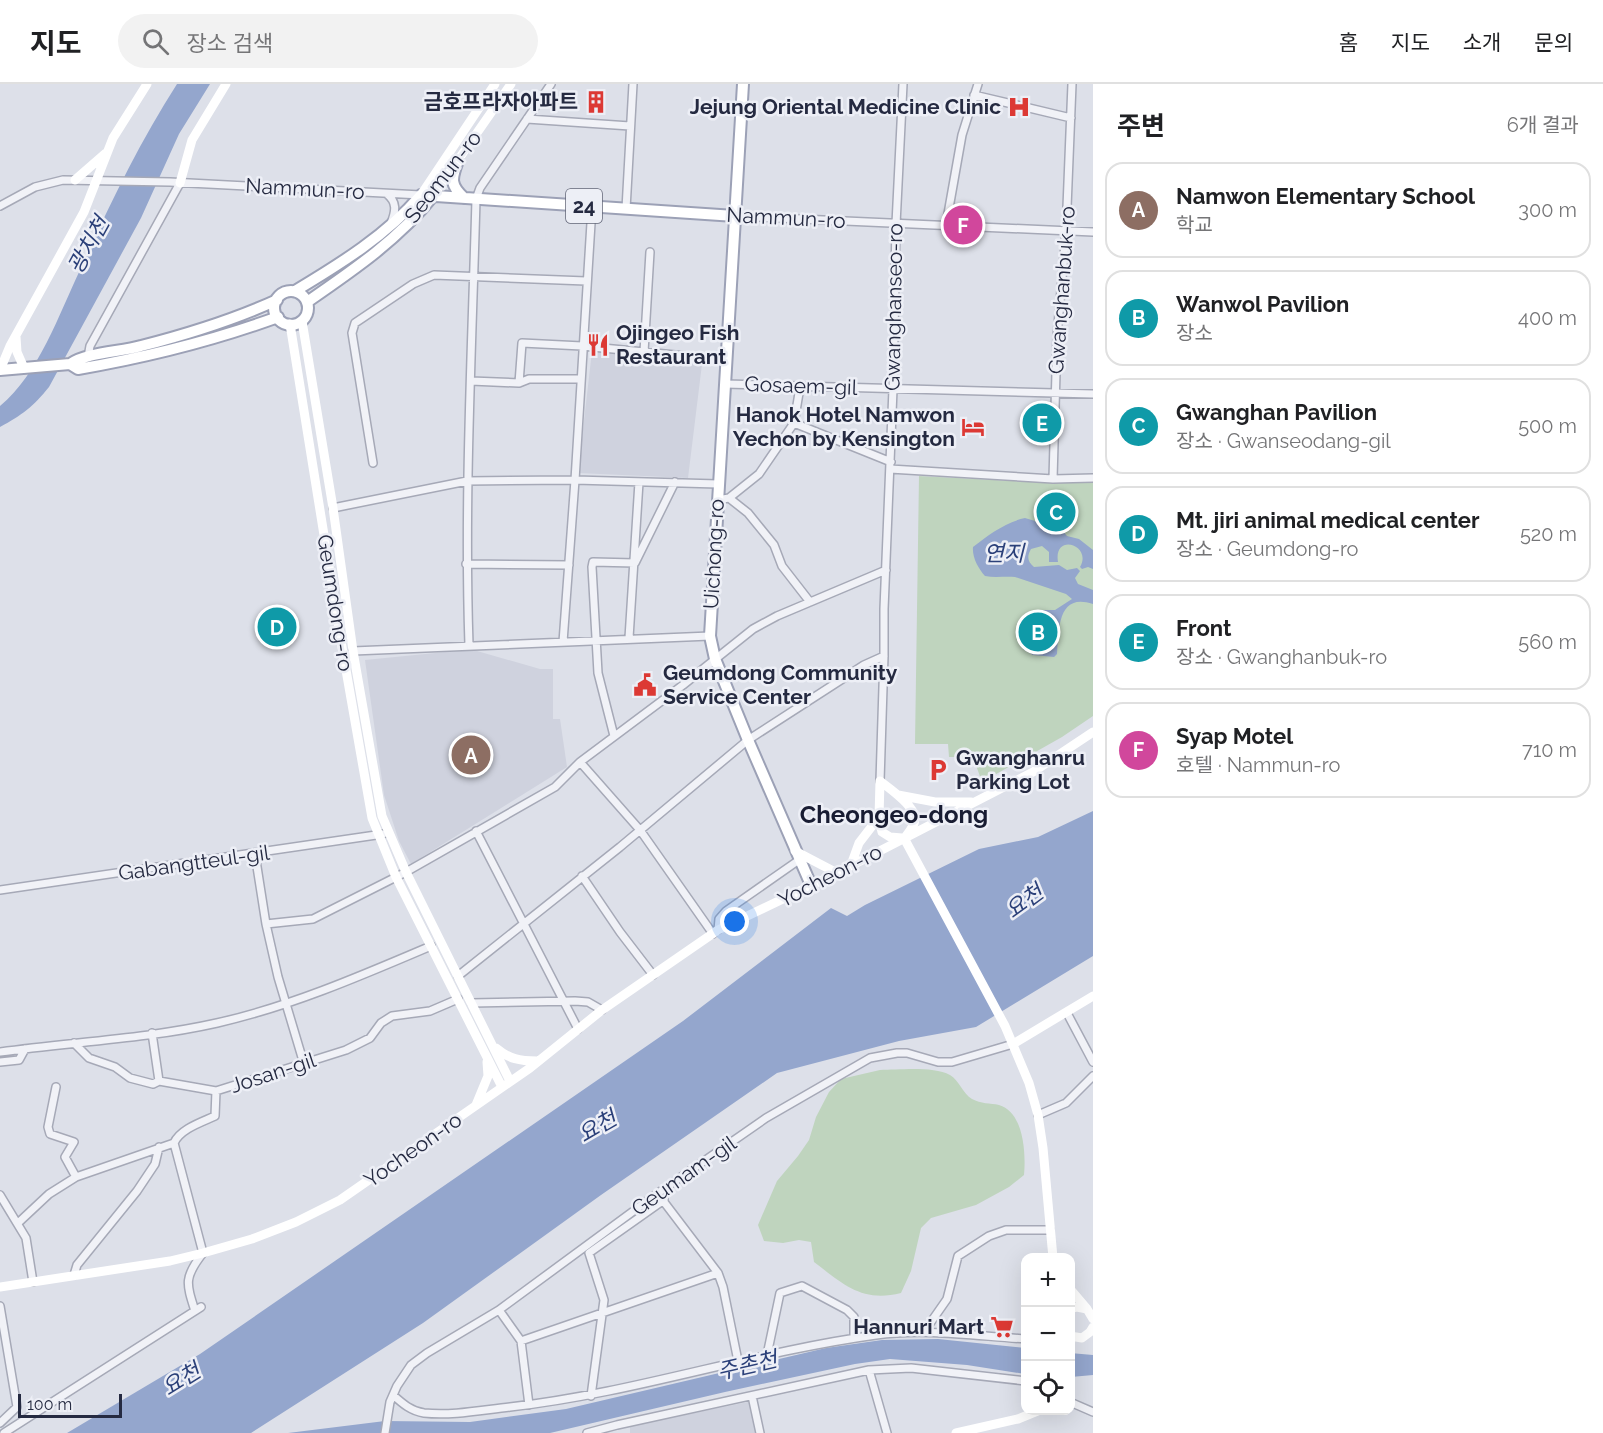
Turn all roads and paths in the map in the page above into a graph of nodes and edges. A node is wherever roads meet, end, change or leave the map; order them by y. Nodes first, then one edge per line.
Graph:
1 (147, 84) edge
2 (226, 84) edge
3 (495, 84) edge
4 (511, 84) edge
5 (551, 84) edge
6 (633, 84) edge
7 (743, 84) edge
8 (903, 84) edge
9 (978, 84) edge
10 (1072, 84) edge
11 (974, 95) junction
12 (1071, 118) junction
13 (527, 119) junction
14 (630, 126) junction
15 (107, 151) junction
16 (458, 161) junction
17 (75, 180) junction
18 (97, 180) junction
19 (175, 183) junction
20 (387, 194) junction
21 (421, 195) junction
22 (434, 196) junction
23 (464, 198) junction
24 (476, 199) junction
25 (0, 206) edge
26 (592, 207) junction
27 (626, 209) junction
28 (735, 216) junction
29 (390, 224) junction
30 (896, 224) junction
31 (946, 225) junction
32 (1066, 232) junction
33 (1093, 232) edge
34 (650, 252) dead end
35 (474, 276) junction
36 (586, 281) junction
37 (296, 291) junction
38 (277, 300) junction
39 (307, 302) junction
40 (278, 317) junction
41 (302, 321) junction
42 (290, 324) junction
43 (16, 337) junction
44 (177, 343) junction
45 (582, 346) junction
46 (644, 352) junction
47 (88, 357) junction
48 (727, 360) junction
49 (70, 364) junction
50 (26, 368) junction
51 (0, 370) edge
52 (581, 379) junction
53 (471, 381) junction
54 (519, 383) junction
55 (725, 384) junction
56 (800, 387) junction
57 (893, 389) junction
58 (1056, 393) junction
59 (1093, 394) edge
60 (794, 423) junction
61 (373, 463) dead end
62 (890, 466) junction
63 (1093, 478) edge
64 (1053, 479) junction
65 (575, 480) junction
66 (467, 481) junction
67 (639, 482) junction
68 (675, 482) junction
69 (718, 484) junction
70 (729, 498) junction
71 (717, 500) junction
72 (333, 508) junction
73 (635, 563) junction
74 (466, 564) junction
75 (569, 565) junction
76 (886, 570) junction
77 (810, 602) junction
78 (710, 636) junction
79 (629, 638) junction
80 (595, 640) junction
81 (563, 642) junction
82 (469, 645) junction
83 (353, 651) junction
84 (884, 656) junction
85 (715, 659) junction
86 (1093, 732) edge
87 (614, 736) junction
88 (748, 740) junction
89 (580, 762) junction
90 (880, 781) junction
91 (898, 795) junction
92 (973, 802) junction
93 (879, 817) junction
94 (639, 830) junction
95 (476, 831) junction
96 (383, 834) junction
97 (904, 838) junction
98 (255, 854) junction
99 (797, 856) junction
100 (851, 865) junction
101 (406, 872) junction
102 (837, 873) junction
103 (582, 876) junction
104 (396, 877) junction
105 (812, 885) junction
106 (0, 890) edge
107 (266, 924) junction
108 (523, 925) junction
109 (716, 932) junction
110 (431, 946) junction
111 (653, 975) junction
112 (458, 976) junction
113 (1092, 998) edge
114 (458, 999) junction
115 (564, 1000) junction
116 (286, 1002) junction
117 (472, 1003) junction
118 (603, 1010) junction
119 (1067, 1013) junction
120 (578, 1029) junction
121 (152, 1033) junction
122 (74, 1043) junction
123 (1013, 1044) junction
124 (493, 1046) junction
125 (25, 1048) junction
126 (484, 1051) junction
127 (0, 1052) edge
128 (537, 1061) junction
129 (0, 1062) edge
130 (1093, 1062) edge
131 (304, 1064) junction
132 (1093, 1076) edge
133 (159, 1081) junction
134 (506, 1084) junction
135 (56, 1086) dead end
136 (216, 1091) junction
137 (477, 1105) junction
138 (1038, 1115) junction
139 (174, 1143) junction
140 (159, 1147) junction
141 (76, 1177) junction
142 (658, 1193) junction
143 (0, 1195) edge
144 (663, 1200) junction
145 (18, 1223) junction
146 (1050, 1230) junction
147 (203, 1253) junction
148 (1053, 1253) edge
149 (718, 1272) junction
150 (74, 1275) junction
151 (33, 1281) junction
152 (0, 1287) edge
153 (1075, 1293) edge
154 (0, 1306) edge
155 (1075, 1308) edge
156 (499, 1310) junction
157 (602, 1313) junction
158 (1091, 1315) edge
159 (1093, 1327) edge
160 (924, 1332) junction
161 (854, 1338) junction
162 (1075, 1338) edge
163 (1021, 1339) edge
164 (521, 1341) junction
165 (767, 1355) junction
166 (738, 1361) junction
167 (869, 1370) junction
168 (1021, 1380) edge
169 (591, 1396) junction
170 (752, 1396) junction
171 (392, 1399) junction
172 (1075, 1404) edge
173 (529, 1405) junction
174 (1093, 1412) edge
175 (1028, 1415) edge
176 (0, 1423) edge
177 (4, 1433) edge
178 (385, 1433) edge
179 (587, 1433) edge
180 (760, 1433) edge
181 (887, 1433) edge
182 (956, 1433) edge

1 - 15 street
2 - 19 street
3 - 21 street, Seomun-ro
4 - 16 street, Seomun-ro
5 - 13 street
6 - 14 street
7 - 28 main road, Uichong-ro
8 - 30 street, Gwanghanseo-ro
9 - 11 street
10 - 12 street, Gwanghanbuk-ro
11 - 12 street
11 - 31 street
12 - 32 street, Gwanghanbuk-ro
13 - 14 street
13 - 24 street
14 - 27 street
15 - 17 street
15 - 18 street
16 - 22 street, Seomun-ro
16 - 23 main road
17 - 18 street
17 - 25 street
18 - 19 street, Nammun-ro
18 - 43 street
19 - 20 street, Nammun-ro
19 - 47 street
20 - 21 street, Nammun-ro
20 - 29 street
21 - 22 main road, Nammun-ro / 24
21 - 29 main road, Seomun-ro
22 - 23 main road, Nammun-ro / 24
22 - 39 main road, Seomun-ro
23 - 24 main road, Nammun-ro / 24
24 - 26 main road, Nammun-ro / 24
24 - 35 street
26 - 27 main road, Nammun-ro / 24
26 - 36 street
27 - 28 main road, Nammun-ro / 24
28 - 30 street, Nammun-ro
28 - 48 main road, Uichong-ro
29 - 37 main road, Seomun-ro
30 - 31 street, Nammun-ro
30 - 57 street, Gwanghanseo-ro
31 - 32 street, Nammun-ro
32 - 33 street, Nammun-ro
32 - 58 street, Gwanghanbuk-ro
34 - 46 street
35 - 36 street
35 - 53 street
35 - 61 street
36 - 45 street
37 - 38 main road
37 - 39 main road
38 - 40 main road
38 - 44 main road
39 - 41 main road, Geumdong-ro
40 - 42 main road
40 - 44 main road
41 - 42 main road
41 - 72 street, Geumdong-ro
42 - 96 street, Geumdong-ro
43 - 50 street
43 - 51 street
44 - 47 main road
44 - 49 main road
45 - 46 street
45 - 52 street
45 - 54 street
46 - 48 street
47 - 49 main road
48 - 55 main road, Uichong-ro
49 - 50 main road
50 - 51 main road
52 - 54 street
52 - 65 street
53 - 54 street
53 - 66 street
55 - 56 street, Gosaem-gil
55 - 69 main road, Uichong-ro
56 - 57 street, Gosaem-gil
56 - 60 street
57 - 58 street, Gosaem-gil
57 - 62 street, Gwanghanseo-ro
58 - 59 street, Gosaem-gil
58 - 64 street, Gwanghanbuk-ro
60 - 62 street
60 - 70 street
62 - 64 street
62 - 76 street, Gwanghanseo-ro
63 - 64 street
65 - 66 street
65 - 67 street
65 - 75 street
66 - 72 street
66 - 74 street
67 - 68 street
67 - 73 street
68 - 69 street
68 - 73 street
69 - 71 main road, Uichong-ro
70 - 71 street
70 - 77 street
71 - 78 main road, Uichong-ro
72 - 83 street, Geumdong-ro
73 - 79 street
73 - 80 street
74 - 75 street
74 - 82 street
75 - 81 street
76 - 77 street
76 - 84 street, Gwanghanseo-ro
77 - 85 street
78 - 79 street
78 - 85 main road, Uichong-ro
79 - 80 street
80 - 81 street
80 - 87 street
81 - 82 street
82 - 83 street
83 - 96 street, Geumdong-ro
84 - 88 street
84 - 90 street, Gwanghanseo-ro
85 - 87 street
85 - 88 main road, Uichong-ro
86 - 92 street, Yocheon-ro
87 - 89 street
88 - 94 street
88 - 99 main road, Uichong-ro
89 - 94 street
89 - 95 street
90 - 91 street
90 - 93 street
91 - 92 street
91 - 97 street
92 - 97 street, Yocheon-ro
93 - 97 street
93 - 100 street
94 - 103 street
94 - 109 street
95 - 101 street
95 - 108 street
96 - 98 street, Gabangtteul-gil
96 - 101 street, Geumdong-ro
96 - 104 street, Geumdong-ro
97 - 100 street, Yocheon-ro
97 - 123 street
98 - 106 street, Gabangtteul-gil
98 - 107 street
99 - 102 street
99 - 105 main road, Uichong-ro
99 - 109 street
100 - 102 street, Yocheon-ro
101 - 104 street
101 - 112 street, Geumdong-ro
102 - 105 street, Yocheon-ro
103 - 108 street
103 - 111 street
104 - 107 street
104 - 110 street, Geumdong-ro
105 - 109 street, Yocheon-ro
107 - 116 street
108 - 112 street
108 - 115 street
109 - 111 street, Yocheon-ro
110 - 114 street, Geumdong-ro
110 - 116 street
111 - 118 street, Yocheon-ro
112 - 117 street, Geumdong-ro
113 - 119 street
114 - 126 street, Geumdong-ro
114 - 131 street, Josan-gil
115 - 117 street
115 - 118 street
115 - 120 street
116 - 121 street
116 - 131 street
117 - 124 street, Geumdong-ro
118 - 120 street, Yocheon-ro
119 - 123 street
119 - 130 street
120 - 128 street, Yocheon-ro
121 - 122 street
121 - 133 street
122 - 125 street
122 - 133 street
123 - 138 street
123 - 142 street, Geumam-gil
124 - 128 street
124 - 134 street, Geumdong-ro
125 - 127 street
125 - 129 street
126 - 134 street, Geumdong-ro
126 - 137 street
128 - 134 street, Yocheon-ro
131 - 136 street, Josan-gil
132 - 138 street
133 - 136 street
134 - 137 street, Yocheon-ro
135 - 141 street
136 - 139 street, Josan-gil
137 - 147 street, Yocheon-ro
138 - 146 street
139 - 140 street, Josan-gil
139 - 147 street
140 - 141 street, Josan-gil
140 - 150 street
141 - 145 street, Josan-gil
142 - 144 street
142 - 156 street, Geumam-gil
143 - 145 street
144 - 149 street
144 - 157 street
145 - 151 street
146 - 148 street
146 - 160 street
147 - 150 street, Yocheon-ro
147 - 177 street
149 - 157 street
149 - 166 street
150 - 151 street, Yocheon-ro
151 - 152 street, Yocheon-ro
153 - 158 street
154 - 176 street
155 - 158 street
156 - 164 street
156 - 171 street, Geumam-gil
157 - 164 street
157 - 169 street
159 - 162 street
160 - 161 street
160 - 163 street
161 - 165 street
161 - 165 street
164 - 173 street
165 - 166 street
166 - 169 street
167 - 168 street
167 - 170 street
167 - 181 street
169 - 173 street
170 - 179 street
170 - 180 street
171 - 173 street
171 - 178 street, Geumam-gil
172 - 174 street
175 - 182 street

